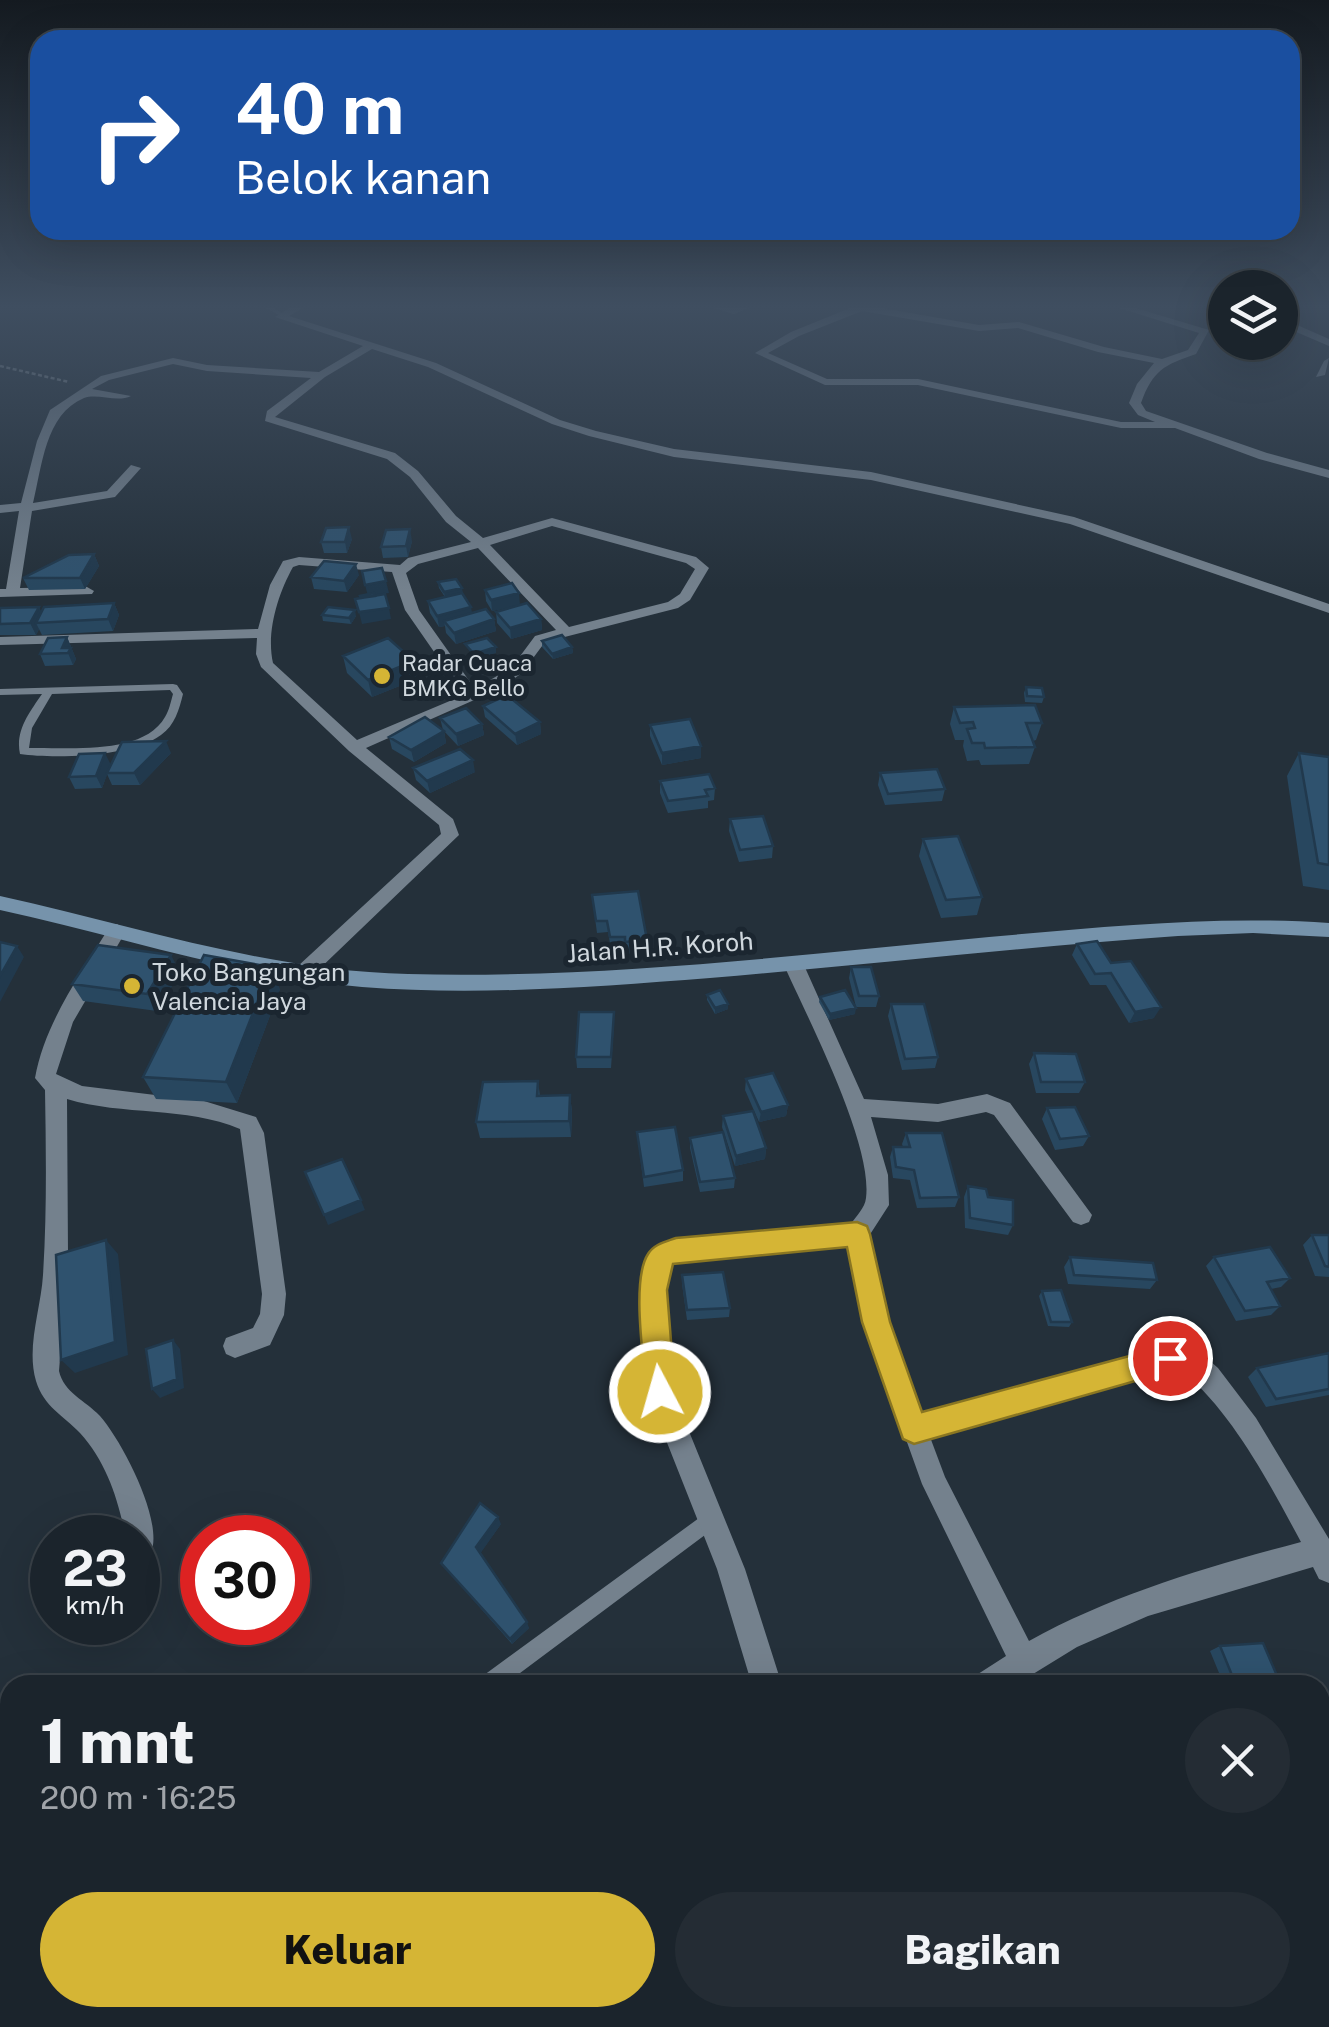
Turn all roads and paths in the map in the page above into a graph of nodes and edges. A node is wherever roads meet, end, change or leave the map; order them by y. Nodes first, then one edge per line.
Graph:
1 (71, 401) edge
2 (287, 401) edge
3 (510, 401) edge
4 (1006, 401) edge
5 (1136, 401) edge
6 (1177, 425) junction
7 (136, 468) dead end
8 (1329, 474) edge
9 (26, 507) junction
10 (0, 510) edge
11 (480, 544) junction
12 (400, 569) junction
13 (87, 591) dead end
14 (6, 592) edge
15 (1329, 609) edge
16 (566, 632) junction
17 (264, 633) junction
18 (0, 641) edge
19 (48, 691) junction
20 (0, 692) edge
21 (472, 698) junction
22 (355, 746) junction
23 (0, 903) edge
24 (1329, 930) edge
25 (117, 932) junction
26 (793, 963) junction
27 (305, 971) junction
28 (56, 1087) junction
29 (857, 1108) junction
30 (1082, 1215) dead end
31 (857, 1234) junction
32 (234, 1346) dead end
33 (914, 1429) junction
34 (134, 1515) edge
35 (710, 1518) junction
36 (1325, 1560) edge
37 (500, 1675) edge
38 (764, 1675) edge
39 (1007, 1675) edge
40 (1008, 1675) edge

1 - 9 street
2 - 11 street
3 - 15 street
4 - 6 street
5 - 6 street
6 - 8 street
7 - 9 street
9 - 10 street
9 - 14 street
11 - 12 street
11 - 16 street
11 - 16 street
12 - 17 street
12 - 21 street
13 - 14 street
16 - 21 street
17 - 18 street
17 - 22 street
19 - 19 lane
19 - 20 lane
21 - 22 street
22 - 27 street
23 - 25 main road, Jalan H.R. Koroh
24 - 26 main road, Jalan H.R. Koroh
25 - 27 main road, Jalan H.R. Koroh
25 - 28 street
26 - 27 main road, Jalan H.R. Koroh
26 - 29 street
28 - 32 street
28 - 34 street
29 - 30 street
29 - 31 street
31 - 33 street
31 - 35 street
33 - 36 street
33 - 39 street
35 - 37 lane
35 - 38 street
36 - 40 street

